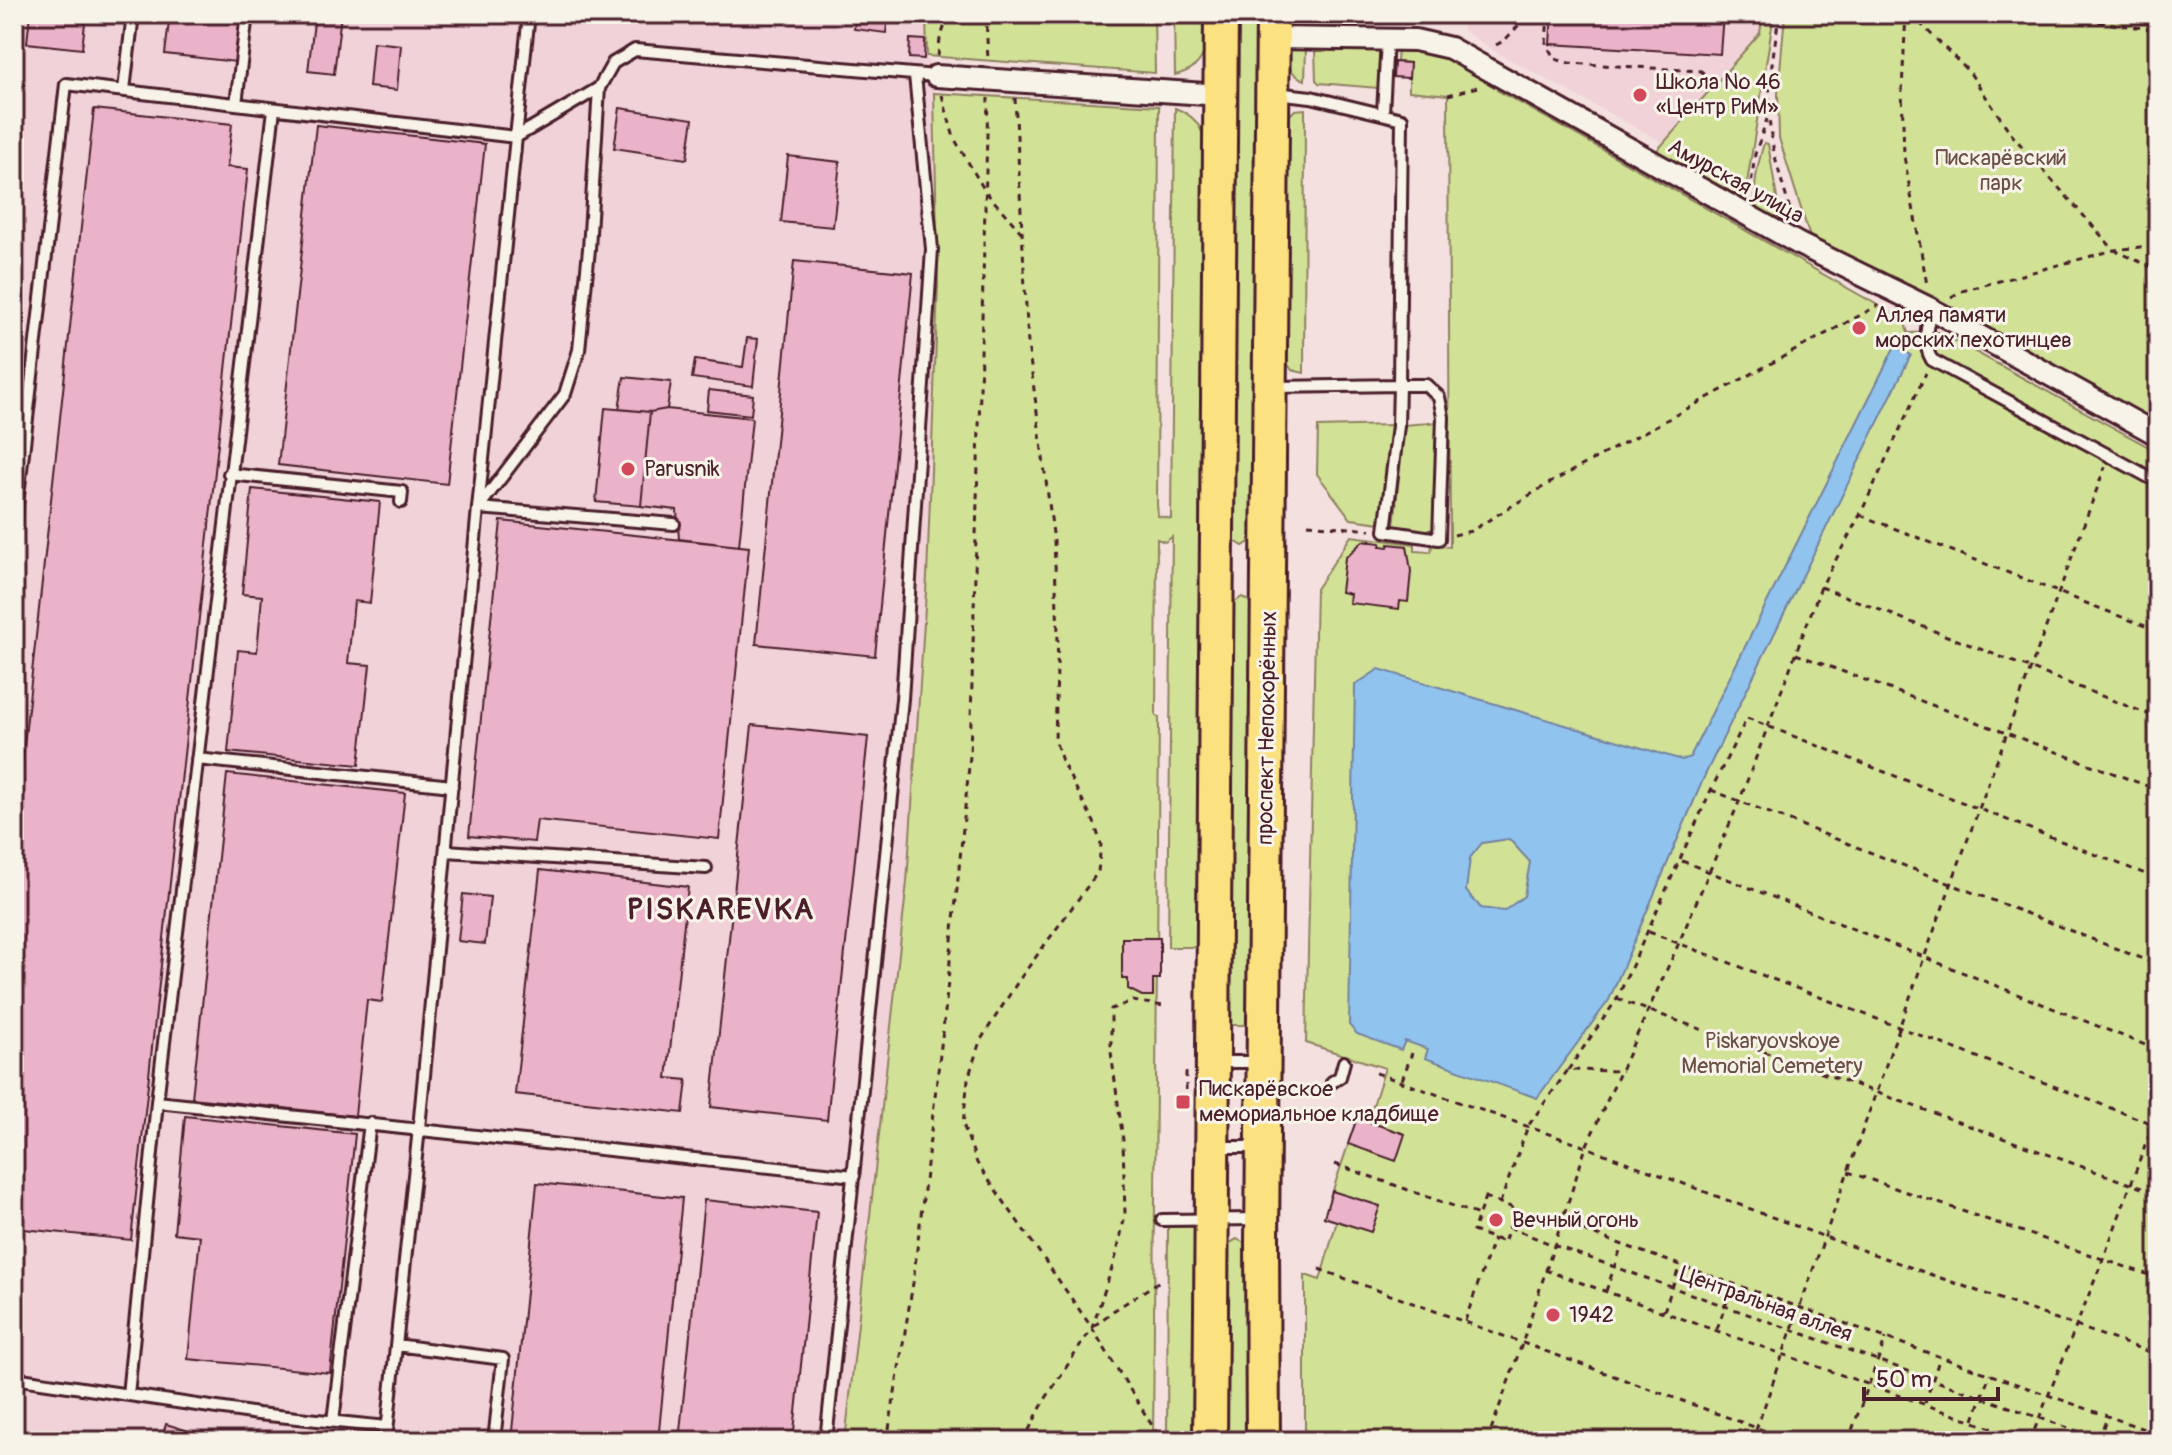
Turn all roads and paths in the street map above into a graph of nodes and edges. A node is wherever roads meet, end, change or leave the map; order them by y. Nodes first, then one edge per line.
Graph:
1 (133, 14) edge
2 (247, 14) edge
3 (529, 14) edge
4 (949, 14) edge
5 (986, 14) edge
6 (1221, 14) edge
7 (1529, 14) edge
8 (1548, 14) edge
9 (1779, 14) edge
10 (1908, 14) edge
11 (2039, 14) edge
12 (1273, 26) edge
13 (2158, 30) edge
14 (1387, 39) junction
15 (1496, 45) dead end
16 (915, 75) junction
17 (936, 76) junction
18 (1709, 78) dead end
19 (988, 80) junction
20 (1014, 82) junction
21 (599, 88) junction
22 (124, 90) junction
23 (1272, 93) junction
24 (1221, 95) junction
25 (236, 104) junction
26 (274, 109) junction
27 (1383, 113) junction
28 (1769, 116) junction
29 (516, 137) junction
30 (985, 191) junction
31 (1748, 215) junction
32 (1022, 234) junction
33 (1799, 244) junction
34 (2158, 245) edge
35 (2114, 250) junction
36 (2158, 270) edge
37 (1882, 304) dead end
38 (1931, 309) junction
39 (1932, 360) junction
40 (1399, 385) junction
41 (1270, 386) junction
42 (2158, 435) edge
43 (2109, 454) junction
44 (229, 474) junction
45 (2158, 482) edge
46 (401, 502) dead end
47 (478, 508) junction
48 (1860, 515) junction
49 (674, 524) dead end
50 (1308, 524) dead end
51 (14, 530) edge
52 (1385, 531) junction
53 (1439, 539) junction
54 (1269, 571) junction
55 (1217, 572) junction
56 (1821, 587) junction
57 (2058, 592) junction
58 (2158, 631) edge
59 (1796, 654) junction
60 (2030, 669) junction
61 (2158, 718) edge
62 (1767, 727) junction
63 (2007, 733) junction
64 (197, 759) junction
65 (452, 786) junction
66 (1711, 790) junction
67 (2158, 790) edge
68 (1739, 802) junction
69 (1979, 809) junction
70 (446, 851) junction
71 (1681, 860) junction
72 (706, 868) dead end
73 (1709, 872) junction
74 (2158, 879) edge
75 (1951, 885) junction
76 (1649, 932) junction
77 (1678, 945) junction
78 (1924, 958) junction
79 (2158, 965) edge
80 (1617, 999) junction
81 (1163, 1006) dead end
82 (1649, 1010) junction
83 (1900, 1026) junction
84 (2158, 1050) edge
85 (1412, 1053) dead end
86 (1212, 1062) junction
87 (1263, 1062) junction
88 (1344, 1062) dead end
89 (1568, 1070) junction
90 (1622, 1071) junction
91 (1376, 1073) dead end
92 (1402, 1080) junction
93 (1332, 1082) dead end
94 (1876, 1094) junction
95 (157, 1102) junction
96 (2158, 1111) edge
97 (370, 1123) junction
98 (2156, 1125) edge
99 (1528, 1126) junction
100 (419, 1128) junction
101 (1211, 1147) junction
102 (1263, 1147) junction
103 (1586, 1147) junction
104 (1335, 1164) dead end
105 (1848, 1172) junction
106 (854, 1176) junction
107 (2131, 1185) junction
108 (2158, 1194) edge
109 (1500, 1203) junction
110 (1479, 1215) junction
111 (1262, 1219) junction
112 (1162, 1220) dead end
113 (1211, 1220) junction
114 (1561, 1223) junction
115 (1509, 1227) junction
116 (1825, 1237) junction
117 (1494, 1238) junction
118 (1553, 1245) junction
119 (1622, 1245) junction
120 (2104, 1257) junction
121 (1680, 1265) junction
122 (1614, 1267) junction
123 (1319, 1269) dead end
124 (1545, 1270) junction
125 (2158, 1278) edge
126 (1163, 1279) dead end
127 (1733, 1284) junction
128 (1672, 1288) junction
129 (1606, 1292) junction
130 (1725, 1306) junction
131 (1800, 1308) junction
132 (1663, 1312) junction
133 (1465, 1321) junction
134 (2076, 1326) junction
135 (1092, 1328) junction
136 (1792, 1330) junction
137 (1716, 1331) junction
138 (1886, 1338) junction
139 (1522, 1344) junction
140 (396, 1345) junction
141 (1783, 1354) junction
142 (2158, 1355) edge
143 (1940, 1357) junction
144 (1878, 1360) junction
145 (1990, 1374) junction
146 (14, 1378) edge
147 (1933, 1380) junction
148 (1869, 1385) junction
149 (128, 1395) junction
150 (2048, 1395) junction
151 (1982, 1397) junction
152 (1924, 1404) junction
153 (2107, 1416) junction
154 (2039, 1418) junction
155 (333, 1421) junction
156 (1973, 1422) junction
157 (387, 1427) junction
158 (1757, 1428) junction
159 (2158, 1434) edge
160 (1161, 1440) edge
161 (2099, 1440) edge
162 (386, 1441) edge
163 (494, 1441) edge
164 (826, 1441) edge
165 (887, 1441) edge
166 (1023, 1441) edge
167 (1210, 1441) edge
168 (1263, 1441) edge
169 (1487, 1441) edge
170 (1752, 1441) edge
171 (1793, 1441) edge
172 (1848, 1441) edge
173 (2029, 1441) edge
174 (2105, 1441) edge

1 - 22 lane
2 - 25 lane
3 - 29 lane
4 - 17 path
5 - 19 path
6 - 24 main road
7 - 15 path
8 - 18 path
9 - 28 path
10 - 35 path
10 - 38 path
11 - 13 path
12 - 14 street, Амурская улица
12 - 23 main road, проспект Непокорённых
14 - 27 lane
14 - 31 street, Амурская улица
16 - 17 lane
16 - 21 lane
16 - 106 lane
17 - 19 street
17 - 30 path
19 - 20 street
19 - 30 path
20 - 24 street
20 - 32 path
21 - 29 lane
21 - 47 lane
22 - 25 lane
22 - 51 lane
23 - 27 lane
23 - 41 main road, проспект Непокорённых
24 - 55 main road
25 - 26 lane
26 - 29 lane
26 - 44 lane
27 - 40 lane
28 - 31 path
28 - 33 path
29 - 47 lane
30 - 32 path
30 - 165 path
31 - 33 street, Амурская улица
32 - 135 path
33 - 38 street, Амурская улица
34 - 35 path
35 - 36 path
35 - 38 path
37 - 53 path
38 - 39 lane
38 - 42 street, Амурская улица
39 - 43 lane
39 - 48 path
40 - 41 lane
40 - 52 lane
40 - 53 lane
41 - 54 main road, проспект Непокорённых
43 - 45 lane
43 - 57 path
44 - 46 lane
44 - 64 lane
47 - 49 lane
47 - 65 lane
48 - 56 path
48 - 57 path
50 - 52 path
52 - 53 lane
54 - 55 main road
54 - 87 main road, проспект Непокорённых
55 - 86 main road
56 - 59 path
56 - 60 path
57 - 58 path
57 - 60 path
59 - 62 path
59 - 63 path
60 - 61 path
60 - 63 path
62 - 66 path
62 - 68 path
62 - 69 path
63 - 67 path
63 - 69 path
64 - 65 lane
64 - 95 lane
65 - 70 lane
66 - 68 path
66 - 71 path
68 - 73 path
68 - 75 path
69 - 74 path
69 - 75 path
70 - 72 lane
70 - 100 lane
71 - 73 path
71 - 76 path
73 - 77 path
73 - 78 path
75 - 78 path
75 - 79 path
76 - 77 path
76 - 80 path
77 - 82 path
77 - 83 path
78 - 83 path
78 - 84 path
80 - 82 path
80 - 89 path
81 - 135 path
82 - 90 path
82 - 94 path
83 - 94 path
83 - 98 path
85 - 92 path
86 - 87 lane
86 - 101 main road
87 - 102 main road, проспект Непокорённых
88 - 93 lane
89 - 90 path
89 - 99 path
90 - 103 path
91 - 92 path
92 - 99 path
94 - 105 path
94 - 107 path
95 - 97 lane
95 - 149 lane
96 - 98 path
97 - 100 lane
97 - 155 lane
98 - 107 path
99 - 103 path
99 - 109 path
100 - 106 lane
100 - 140 lane
101 - 102 lane
101 - 113 main road
102 - 111 main road, проспект Непокорённых
103 - 114 path
103 - 116 path
104 - 110 path
105 - 116 path
105 - 120 path
106 - 164 lane
107 - 108 path
107 - 120 path
109 - 110 path
109 - 115 path
110 - 117 path
111 - 113 lane
111 - 168 main road, проспект Непокорённых
112 - 113 lane
113 - 167 main road
114 - 118 path
114 - 119 path
115 - 117 path
115 - 118 path, Центральная аллея
116 - 131 path
116 - 134 path
117 - 133 path
118 - 122 path, Центральная аллея
118 - 124 path
119 - 121 path
119 - 122 path
120 - 125 path
120 - 134 path
121 - 127 path
121 - 128 path
122 - 128 path, Центральная аллея
122 - 129 path
123 - 133 path
124 - 129 path
124 - 139 path
126 - 135 path
127 - 130 path
127 - 131 path
128 - 130 path, Центральная аллея
128 - 132 path
129 - 132 path
130 - 136 path, Центральная аллея
130 - 137 path
131 - 136 path
131 - 138 path
132 - 137 path
133 - 139 path
134 - 142 path
134 - 150 path
135 - 160 path
135 - 166 path
136 - 141 path
136 - 144 path, Центральная аллея
137 - 141 path
138 - 143 path
138 - 144 path
139 - 158 path
139 - 169 path
140 - 157 lane
140 - 163 lane
141 - 148 path
141 - 158 path
143 - 145 path
143 - 147 path
144 - 147 path, Центральная аллея
144 - 148 path
145 - 150 path
145 - 151 path
146 - 149 lane
147 - 151 path, Центральная аллея
147 - 152 path
148 - 152 path
148 - 172 path
149 - 155 lane
150 - 153 path
150 - 154 path
151 - 154 path, Центральная аллея
151 - 156 path
152 - 156 path
153 - 159 path
153 - 161 path
154 - 161 path, Центральная аллея
154 - 173 path
155 - 157 lane
156 - 173 path
157 - 162 lane
158 - 170 path
158 - 171 path
161 - 174 path, Центральная аллея

